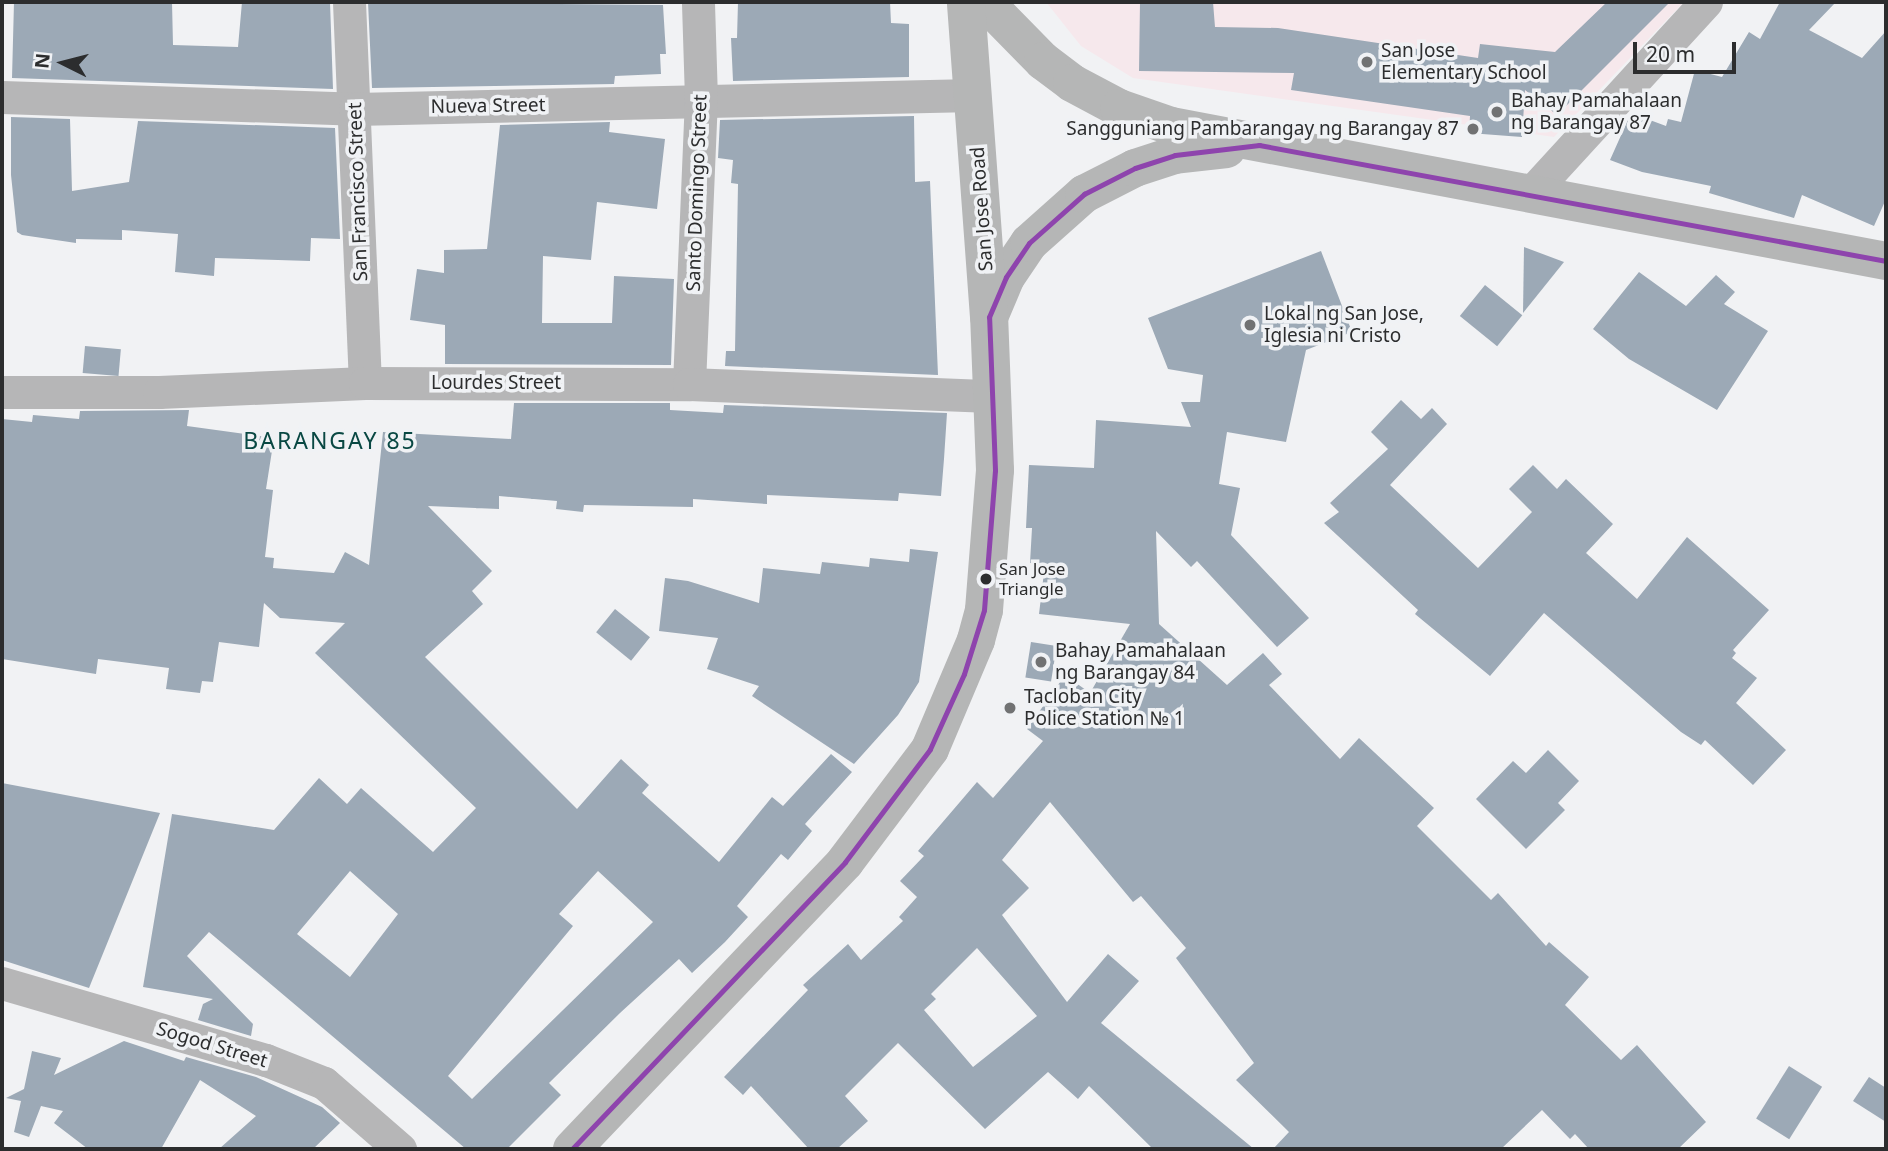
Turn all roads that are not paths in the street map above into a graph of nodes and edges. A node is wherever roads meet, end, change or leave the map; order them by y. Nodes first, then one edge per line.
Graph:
1 (349, 2) edge
2 (698, 2) edge
3 (966, 2) edge
4 (985, 2) edge
5 (1706, 2) edge
6 (974, 96) junction
7 (2, 97) edge
8 (701, 99) junction
9 (355, 109) junction
10 (1259, 145) junction
11 (1529, 195) junction
12 (1886, 261) edge
13 (989, 317) junction
14 (365, 383) junction
15 (689, 384) junction
16 (2, 392) edge
17 (991, 396) junction
18 (2, 983) edge
19 (400, 1149) edge
20 (572, 1149) edge

1 - 9 street, San Francisco Street
2 - 8 street, Santo Domingo Street
3 - 6 main road, San Jose Road
4 - 10 main road
5 - 11 street
6 - 8 street, Nueva Street
6 - 13 main road, San Jose Road
7 - 9 street, Nueva Street
8 - 9 street, Nueva Street
8 - 15 street, Santo Domingo Street
9 - 14 street, San Francisco Street
10 - 11 main road
10 - 13 main road
11 - 12 main road
13 - 17 main road, San Jose Road
14 - 15 street, Lourdes Street
14 - 16 street, Lourdes Street
15 - 17 street, Lourdes Street
17 - 20 main road, San Jose Road
18 - 19 street, Sogod Street

